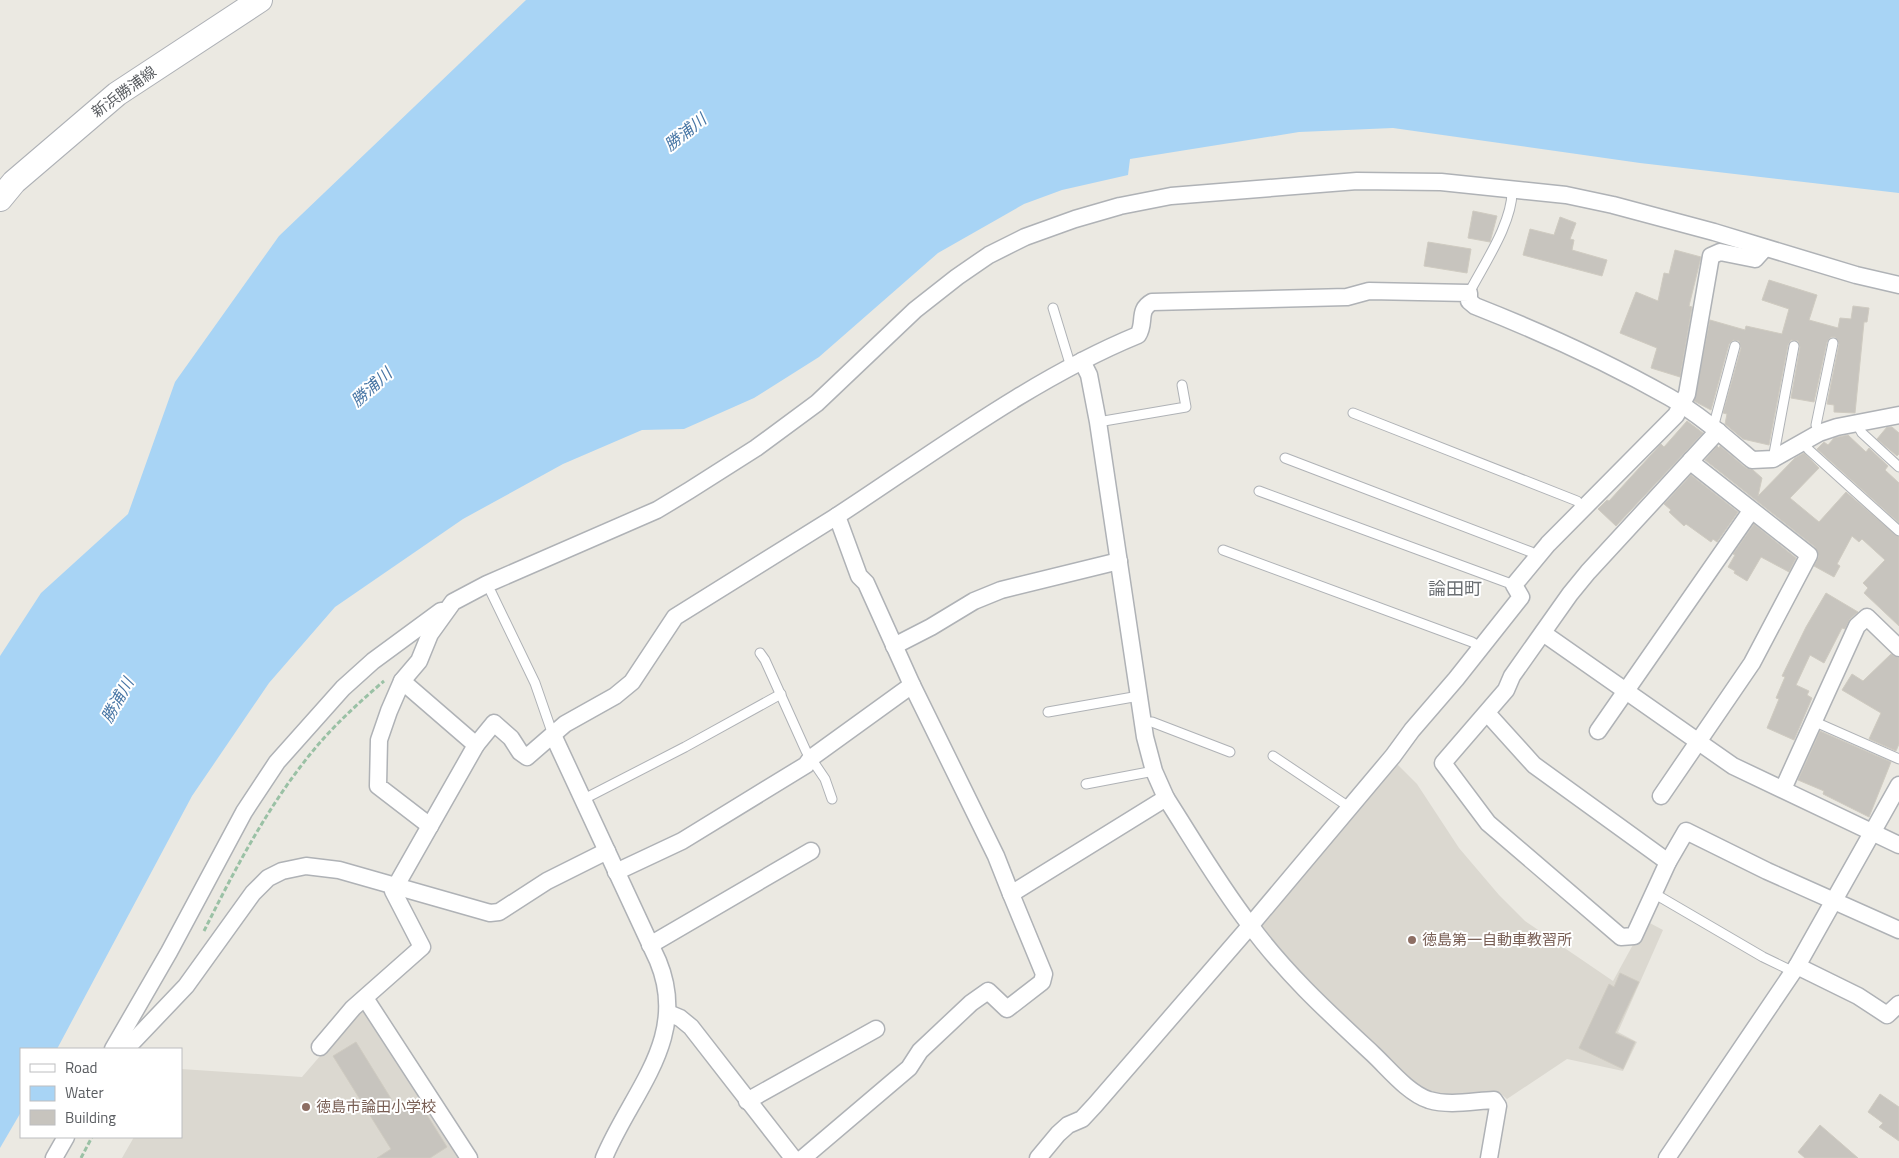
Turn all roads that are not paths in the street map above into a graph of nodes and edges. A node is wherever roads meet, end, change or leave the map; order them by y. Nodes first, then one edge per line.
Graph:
1 (260, 0) edge
2 (1512, 190) junction
3 (0, 198) edge
4 (1765, 248) junction
5 (1899, 285) edge
6 (1469, 293) junction
7 (1053, 308) dead end
8 (1833, 343) dead end
9 (1735, 346) dead end
10 (1794, 346) dead end
11 (1076, 364) junction
12 (1182, 385) dead end
13 (1682, 406) junction
14 (1353, 413) dead end
15 (1899, 415) edge
16 (1098, 422) junction
17 (1857, 424) junction
18 (1716, 430) junction
19 (1819, 433) junction
20 (1802, 441) junction
21 (1285, 458) dead end
22 (1773, 459) junction
23 (1691, 460) junction
24 (1899, 467) edge
25 (1259, 491) dead end
26 (1583, 509) junction
27 (1752, 511) junction
28 (837, 516) junction
29 (1899, 531) edge
30 (1222, 550) dead end
31 (1537, 558) junction
32 (1119, 561) junction
33 (1514, 585) junction
34 (489, 588) junction
35 (453, 602) junction
36 (1543, 634) junction
37 (894, 646) junction
38 (1480, 647) junction
39 (1899, 648) edge
40 (760, 653) dead end
41 (402, 682) junction
42 (912, 685) junction
43 (1626, 693) junction
44 (780, 694) junction
45 (1139, 696) junction
46 (1048, 712) dead end
47 (1487, 713) junction
48 (1813, 721) junction
49 (1143, 722) junction
50 (1598, 731) dead end
51 (553, 734) junction
52 (1697, 742) junction
53 (476, 745) junction
54 (1230, 752) dead end
55 (1273, 756) dead end
56 (811, 758) junction
57 (1899, 760) edge
58 (1154, 771) junction
59 (1086, 784) dead end
60 (1899, 785) edge
61 (1783, 789) junction
62 (1661, 796) dead end
63 (1166, 798) junction
64 (584, 799) junction
65 (832, 799) dead end
66 (1349, 807) junction
67 (430, 826) junction
68 (1870, 833) junction
69 (1899, 845) edge
70 (811, 850) dead end
71 (607, 852) junction
72 (1668, 862) junction
73 (616, 872) junction
74 (396, 886) junction
75 (1011, 894) junction
76 (1655, 894) junction
77 (1834, 901) junction
78 (1250, 926) junction
79 (1899, 930) edge
80 (650, 945) junction
81 (1795, 969) junction
82 (365, 998) junction
83 (1899, 1004) edge
84 (668, 1013) junction
85 (876, 1030) dead end
86 (320, 1047) dead end
87 (114, 1048) edge
88 (127, 1048) edge
89 (747, 1101) junction
90 (65, 1138) edge
91 (54, 1158) edge
92 (469, 1158) edge
93 (604, 1158) edge
94 (793, 1158) edge
95 (803, 1158) edge
96 (1038, 1158) edge
97 (1489, 1158) edge
98 (1667, 1158) edge

1 - 3 main road, 新浜勝浦線
2 - 4 street
2 - 6 lane
2 - 34 street
4 - 5 street
4 - 13 street
6 - 11 street
6 - 13 street
7 - 11 lane
8 - 19 lane
9 - 18 lane
10 - 22 lane
11 - 16 street
11 - 28 street
12 - 16 lane
13 - 18 street
13 - 26 street
14 - 26 lane
15 - 17 street
16 - 32 street
17 - 19 street
17 - 24 lane
18 - 22 street
18 - 23 street
19 - 20 street
20 - 22 street
20 - 29 lane
21 - 31 lane
23 - 27 street
23 - 36 street
25 - 33 lane
26 - 31 street
27 - 43 street
27 - 52 street
28 - 37 street
28 - 51 street
30 - 38 lane
31 - 33 street
32 - 37 street
32 - 45 street
33 - 38 street
34 - 35 street
34 - 51 lane
35 - 41 street
35 - 87 street
36 - 43 street
36 - 47 street
37 - 42 street
38 - 66 street
39 - 48 street
40 - 44 lane
41 - 53 street
41 - 67 street
42 - 56 street
42 - 75 street
43 - 50 street
43 - 52 street
44 - 56 lane
44 - 64 lane
45 - 46 lane
45 - 49 street
47 - 72 street
47 - 76 street
48 - 57 lane
48 - 61 street
49 - 54 lane
49 - 58 street
51 - 53 street
51 - 64 street
52 - 61 street
52 - 62 street
53 - 67 street
55 - 66 lane
56 - 65 lane
56 - 73 street
58 - 59 lane
58 - 63 street
60 - 68 street
61 - 68 street
63 - 75 street
63 - 78 street
64 - 71 street
66 - 78 street
67 - 74 street
68 - 69 street
68 - 77 street
70 - 80 street
71 - 73 street
71 - 74 street
72 - 76 street
72 - 77 street
73 - 80 street
74 - 82 street
74 - 88 street
75 - 95 street
76 - 81 lane
77 - 79 street
77 - 81 street
78 - 96 street
78 - 97 street
80 - 84 street
81 - 83 street
81 - 98 street
82 - 86 street
82 - 92 street
84 - 89 street
84 - 93 street
85 - 89 street
89 - 94 street
90 - 91 street

